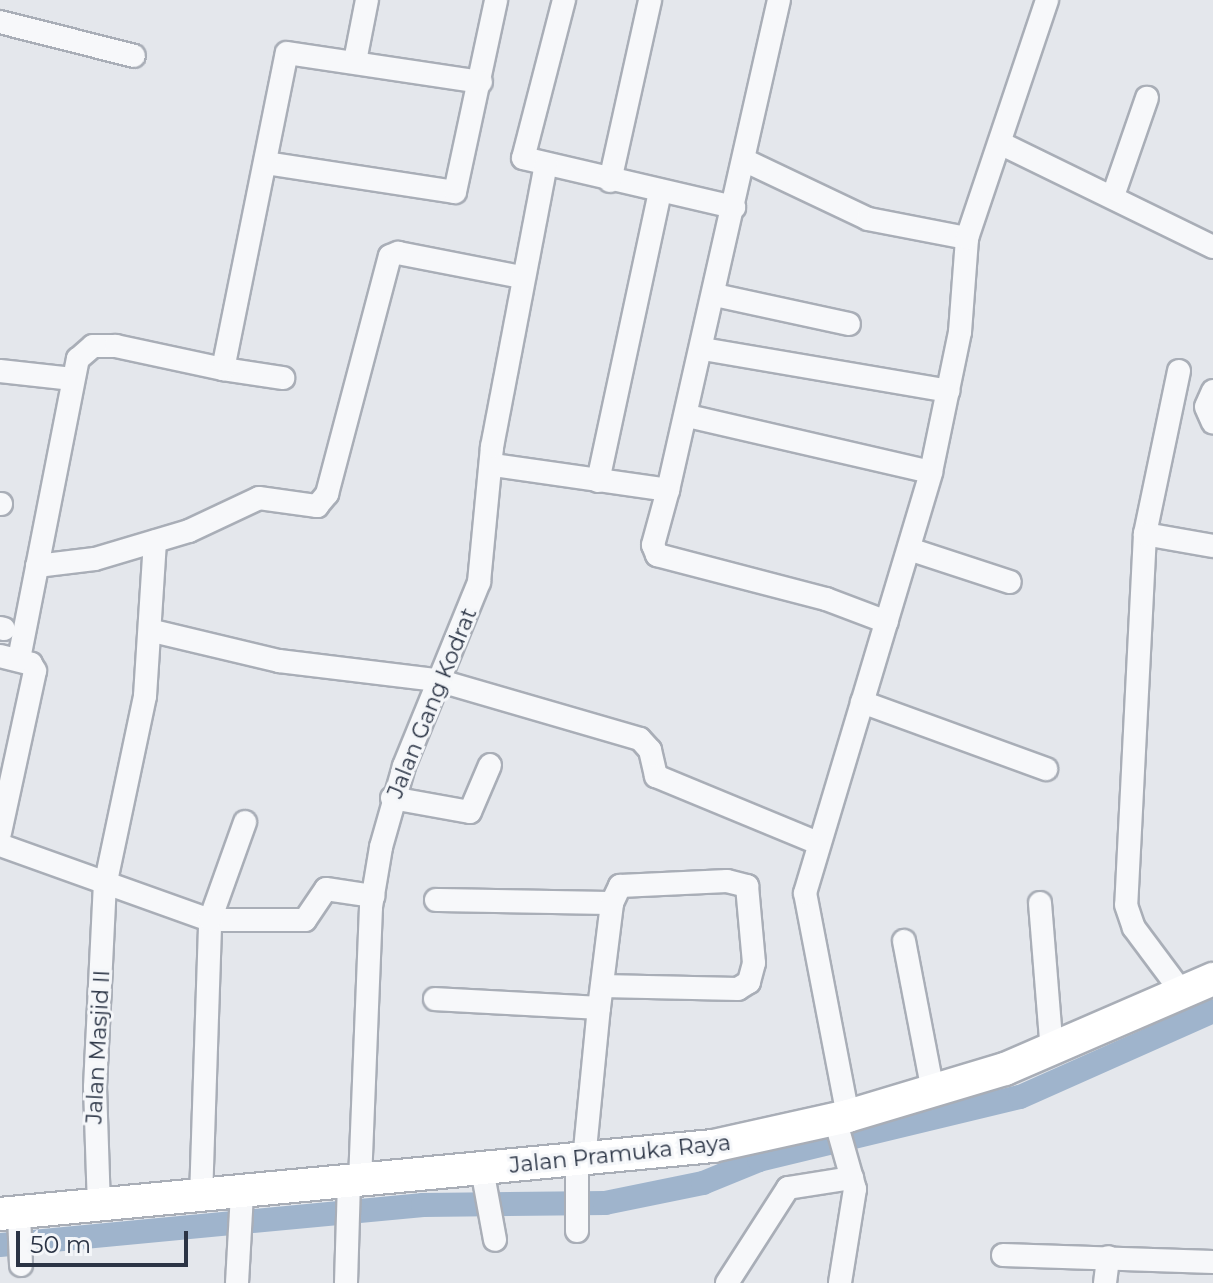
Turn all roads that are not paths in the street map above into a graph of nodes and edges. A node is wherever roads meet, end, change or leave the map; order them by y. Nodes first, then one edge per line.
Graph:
1 (367, 0) edge
2 (496, 0) edge
3 (564, 0) edge
4 (650, 0) edge
5 (779, 0) edge
6 (1047, 0) edge
7 (0, 22) edge
8 (134, 56) dead end
9 (355, 61) junction
10 (481, 82) junction
11 (1147, 98) dead end
12 (1002, 144) junction
13 (746, 161) junction
14 (266, 163) junction
15 (546, 164) junction
16 (610, 181) junction
17 (660, 191) junction
18 (1113, 196) junction
19 (734, 207) junction
20 (967, 238) junction
21 (1213, 247) edge
22 (521, 277) junction
23 (715, 295) junction
24 (849, 324) dead end
25 (703, 349) junction
26 (223, 369) junction
27 (0, 371) edge
28 (1179, 371) dead end
29 (283, 378) dead end
30 (73, 379) junction
31 (948, 391) junction
32 (1213, 391) edge
33 (688, 416) junction
34 (1213, 423) edge
35 (493, 465) junction
36 (931, 472) junction
37 (598, 481) junction
38 (668, 490) junction
39 (1145, 534) junction
40 (155, 541) junction
41 (1213, 546) edge
42 (909, 549) junction
43 (37, 566) junction
44 (1010, 582) dead end
45 (887, 622) junction
46 (153, 631) junction
47 (9, 658) edge
48 (437, 680) junction
49 (862, 702) junction
50 (490, 765) dead end
51 (1046, 769) dead end
52 (392, 798) junction
53 (245, 822) dead end
54 (0, 833) edge
55 (818, 843) junction
56 (0, 845) edge
57 (105, 886) junction
58 (373, 896) junction
59 (436, 900) dead end
60 (612, 903) junction
61 (1040, 903) dead end
62 (210, 920) junction
63 (904, 941) dead end
64 (1205, 992) edge
65 (600, 997) junction
66 (435, 999) dead end
67 (1052, 1051) junction
68 (933, 1091) junction
69 (840, 1122) junction
70 (580, 1170) junction
71 (851, 1173) junction
72 (484, 1177) junction
73 (352, 1186) junction
74 (201, 1198) junction
75 (242, 1200) junction
76 (99, 1207) junction
77 (13, 1219) edge
78 (577, 1224) dead end
79 (495, 1240) dead end
80 (1003, 1255) dead end
81 (1108, 1257) junction
82 (21, 1259) dead end
83 (1213, 1262) edge
84 (237, 1283) edge
85 (346, 1283) edge
86 (727, 1283) edge
87 (840, 1283) edge
88 (1105, 1283) edge

1 - 9 street
2 - 10 street
3 - 15 street
4 - 16 street
5 - 13 street
6 - 12 street
7 - 8 street
9 - 10 street
9 - 14 street
10 - 14 street
11 - 18 street
12 - 18 street
12 - 20 street
13 - 19 street
13 - 20 street
14 - 26 street
15 - 16 street
15 - 22 street, Jalan Gang Kodrat
16 - 17 street
17 - 19 street
17 - 37 street
18 - 21 street
19 - 23 street
20 - 31 street
22 - 35 street, Jalan Gang Kodrat
22 - 40 street
23 - 24 street
23 - 25 street
25 - 31 street
25 - 33 street
26 - 29 street
26 - 30 street
27 - 30 street
28 - 39 street
30 - 43 street
31 - 36 street
32 - 34 street
33 - 36 street
33 - 38 street
35 - 37 street
35 - 48 street, Jalan Gang Kodrat
36 - 42 street
37 - 38 street
38 - 45 street
39 - 41 street
39 - 64 street
40 - 43 street
40 - 46 street, Jalan Masjid II
42 - 44 street
42 - 45 street
43 - 47 street
45 - 49 street
46 - 48 street
46 - 57 street, Jalan Masjid II
47 - 54 street
48 - 52 street, Jalan Gang Kodrat
48 - 55 street
49 - 51 street
49 - 55 street
50 - 52 street
52 - 58 street, Jalan Gang Kodrat
53 - 62 street
55 - 69 street
56 - 57 street
57 - 62 street
57 - 76 street, Jalan Masjid II
58 - 62 street
58 - 73 street, Jalan Gang Kodrat
59 - 60 street
60 - 65 street
60 - 65 street
61 - 67 street
62 - 74 street
63 - 68 street
64 - 67 street, Jalan Pramuka Raya
65 - 66 street
65 - 70 street
67 - 68 street, Jalan Pramuka Raya
68 - 69 street, Jalan Pramuka Raya
69 - 70 street, Jalan Pramuka Raya
69 - 71 street
70 - 72 street, Jalan Pramuka Raya
70 - 78 street
71 - 86 street
71 - 87 street
72 - 73 street, Jalan Pramuka Raya
72 - 79 street
73 - 75 street, Jalan Pramuka Raya
73 - 85 street, Jalan Gang Kodrat
74 - 75 street, Jalan Pramuka Raya
74 - 76 street, Jalan Pramuka Raya
75 - 84 street
76 - 77 street, Jalan Pramuka Raya
77 - 82 street
80 - 81 street
81 - 83 street
81 - 88 street

